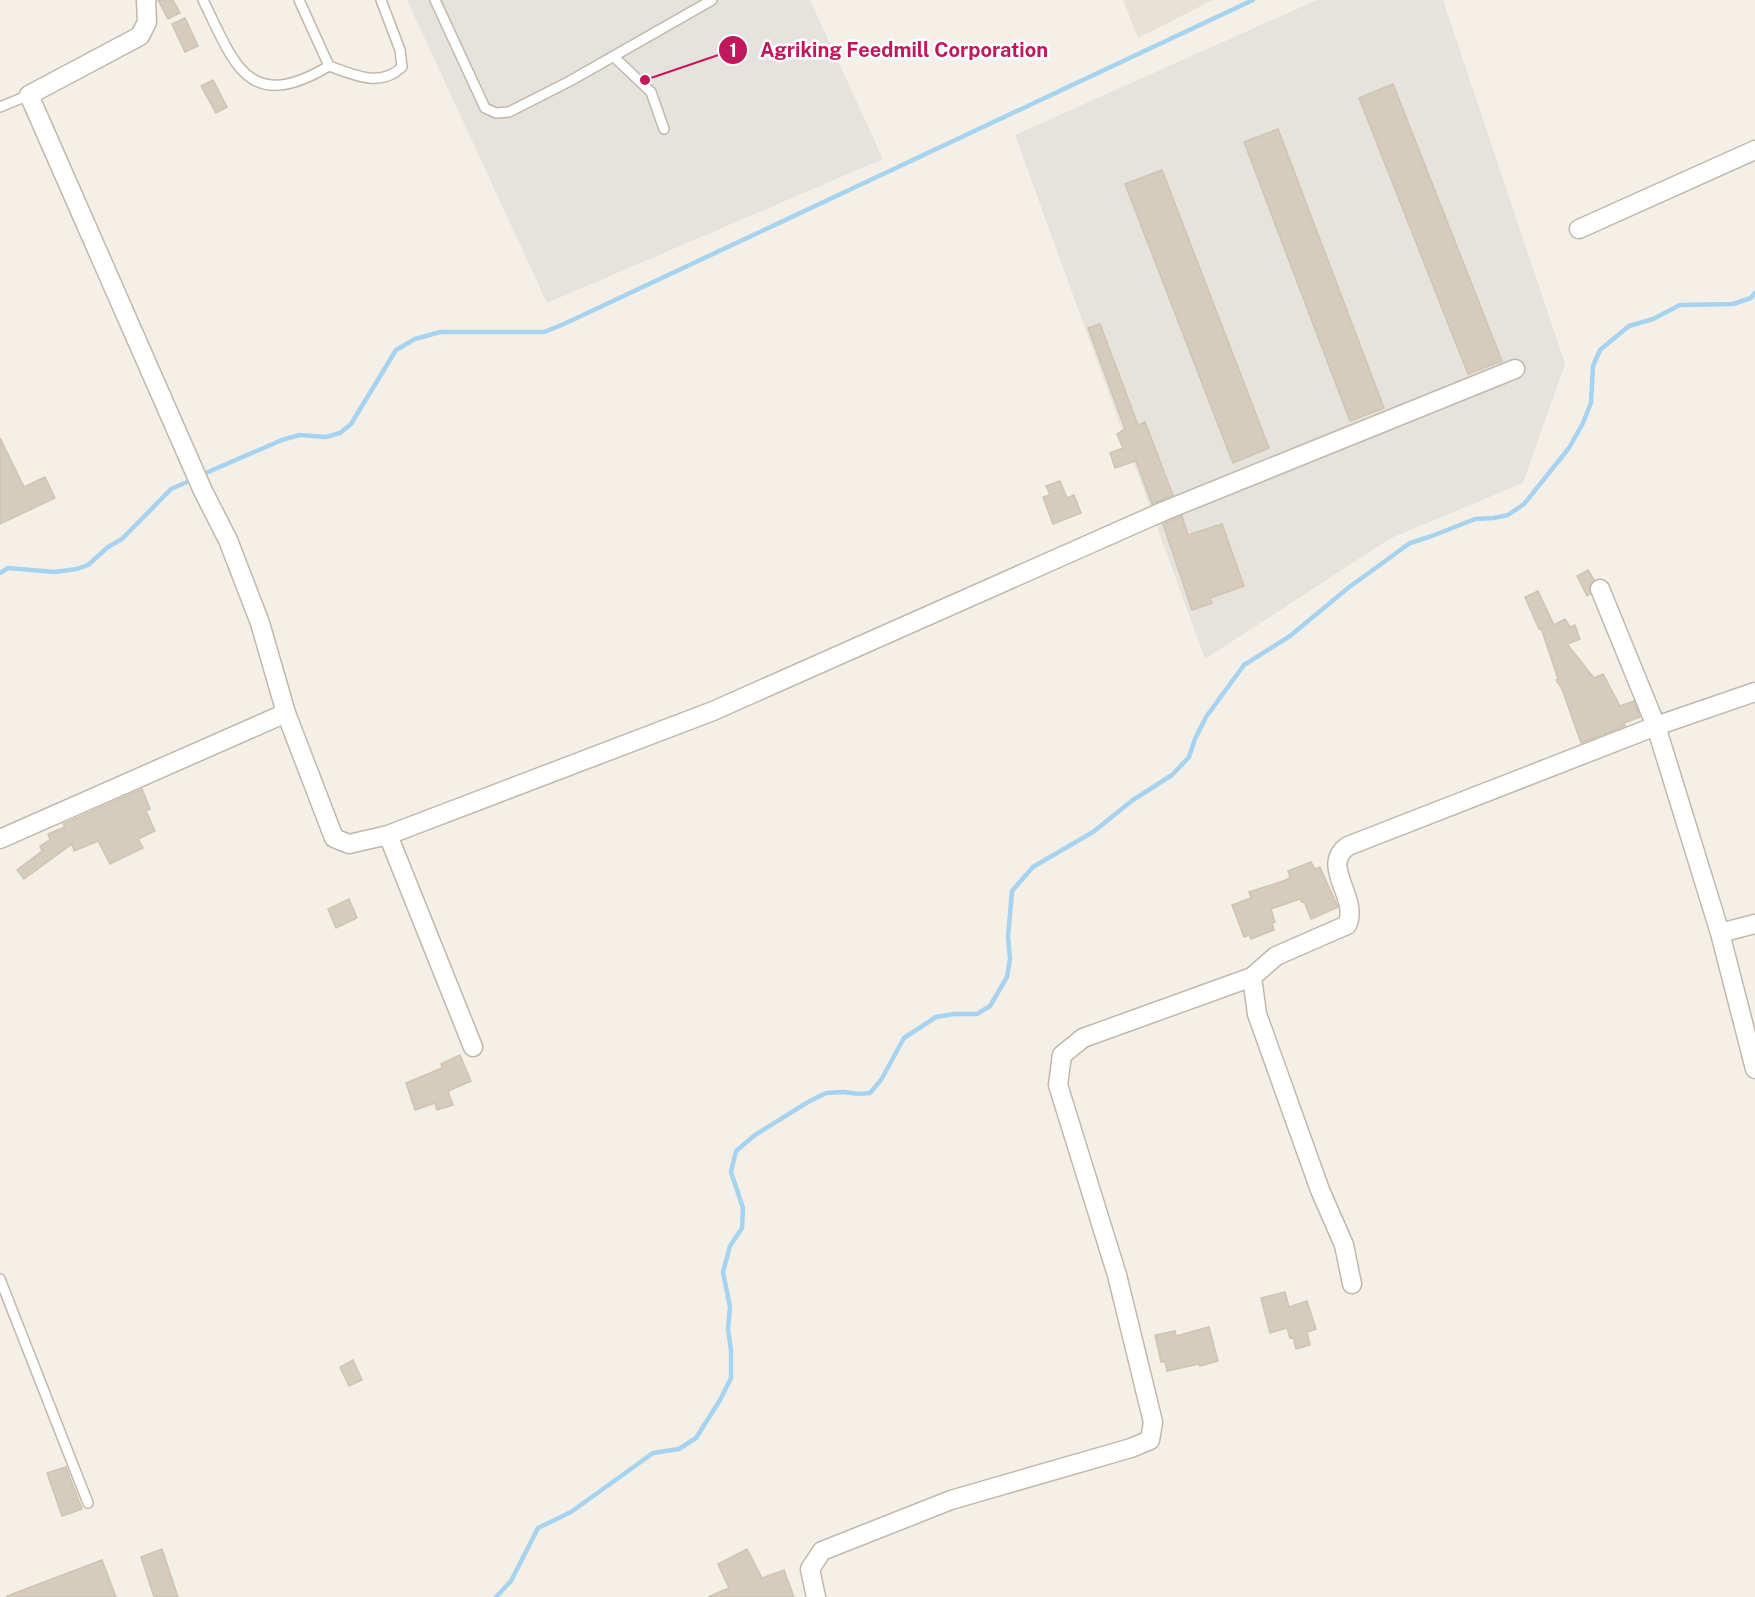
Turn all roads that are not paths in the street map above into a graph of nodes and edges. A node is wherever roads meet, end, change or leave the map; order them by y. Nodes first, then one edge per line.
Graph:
1 (146, 0) edge
2 (203, 0) edge
3 (299, 0) edge
4 (381, 0) edge
5 (435, 0) edge
6 (712, 0) edge
7 (613, 56) junction
8 (329, 66) junction
9 (29, 95) junction
10 (0, 107) edge
11 (664, 129) dead end
12 (1755, 150) edge
13 (1580, 229) dead end
14 (1515, 369) dead end
15 (1600, 589) dead end
16 (1755, 692) edge
17 (286, 713) junction
18 (1656, 726) junction
19 (388, 836) junction
20 (0, 839) edge
21 (1755, 924) edge
22 (1720, 933) junction
23 (1252, 977) junction
24 (473, 1047) dead end
25 (1755, 1069) edge
26 (0, 1279) edge
27 (1352, 1284) dead end
28 (88, 1503) dead end
29 (816, 1597) edge

1 - 9 street
2 - 8 lane
3 - 8 lane
4 - 8 lane
5 - 7 lane
6 - 7 lane
7 - 11 lane
9 - 10 lane
9 - 17 street
12 - 13 street
14 - 19 street
15 - 18 street
16 - 18 street
17 - 19 street
17 - 20 street
18 - 22 street
18 - 23 street
19 - 24 street
21 - 22 street
22 - 25 street
23 - 27 street
23 - 29 street
26 - 28 lane

